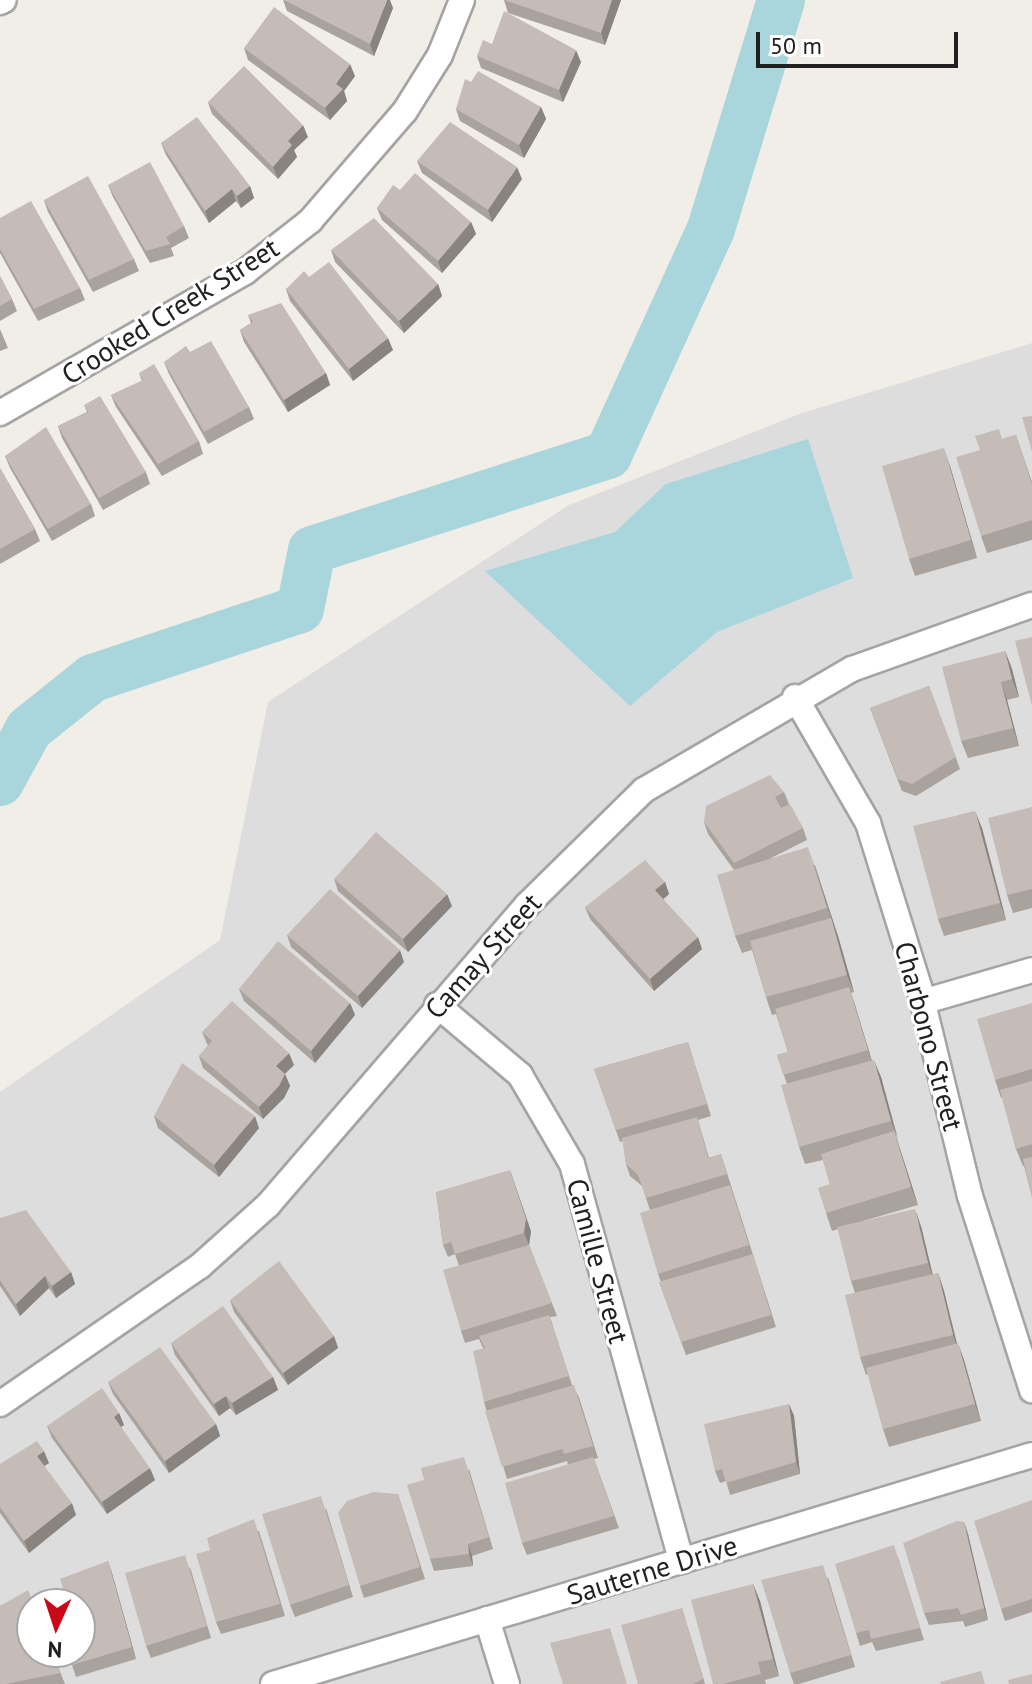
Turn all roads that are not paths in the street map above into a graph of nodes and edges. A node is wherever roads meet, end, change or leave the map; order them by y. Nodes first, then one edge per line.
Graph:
1 (462, 0) edge
2 (0, 413) edge
3 (1032, 605) edge
4 (795, 697) junction
5 (1032, 970) edge
6 (922, 1002) junction
7 (437, 1005) junction
8 (1032, 1390) edge
9 (0, 1404) edge
10 (1032, 1455) edge
11 (681, 1561) junction
12 (487, 1619) junction
13 (273, 1684) edge
14 (507, 1684) edge

1 - 2 street, Crooked Creek Street
3 - 4 street, Camay Street
4 - 6 street, Charbono Street
4 - 7 street, Camay Street
5 - 6 street
6 - 8 street, Charbono Street
7 - 9 street, Camay Street
7 - 11 street, Camille Street
10 - 11 street, Sauterne Drive
11 - 12 street, Sauterne Drive
12 - 13 street, Sauterne Drive
12 - 14 street

